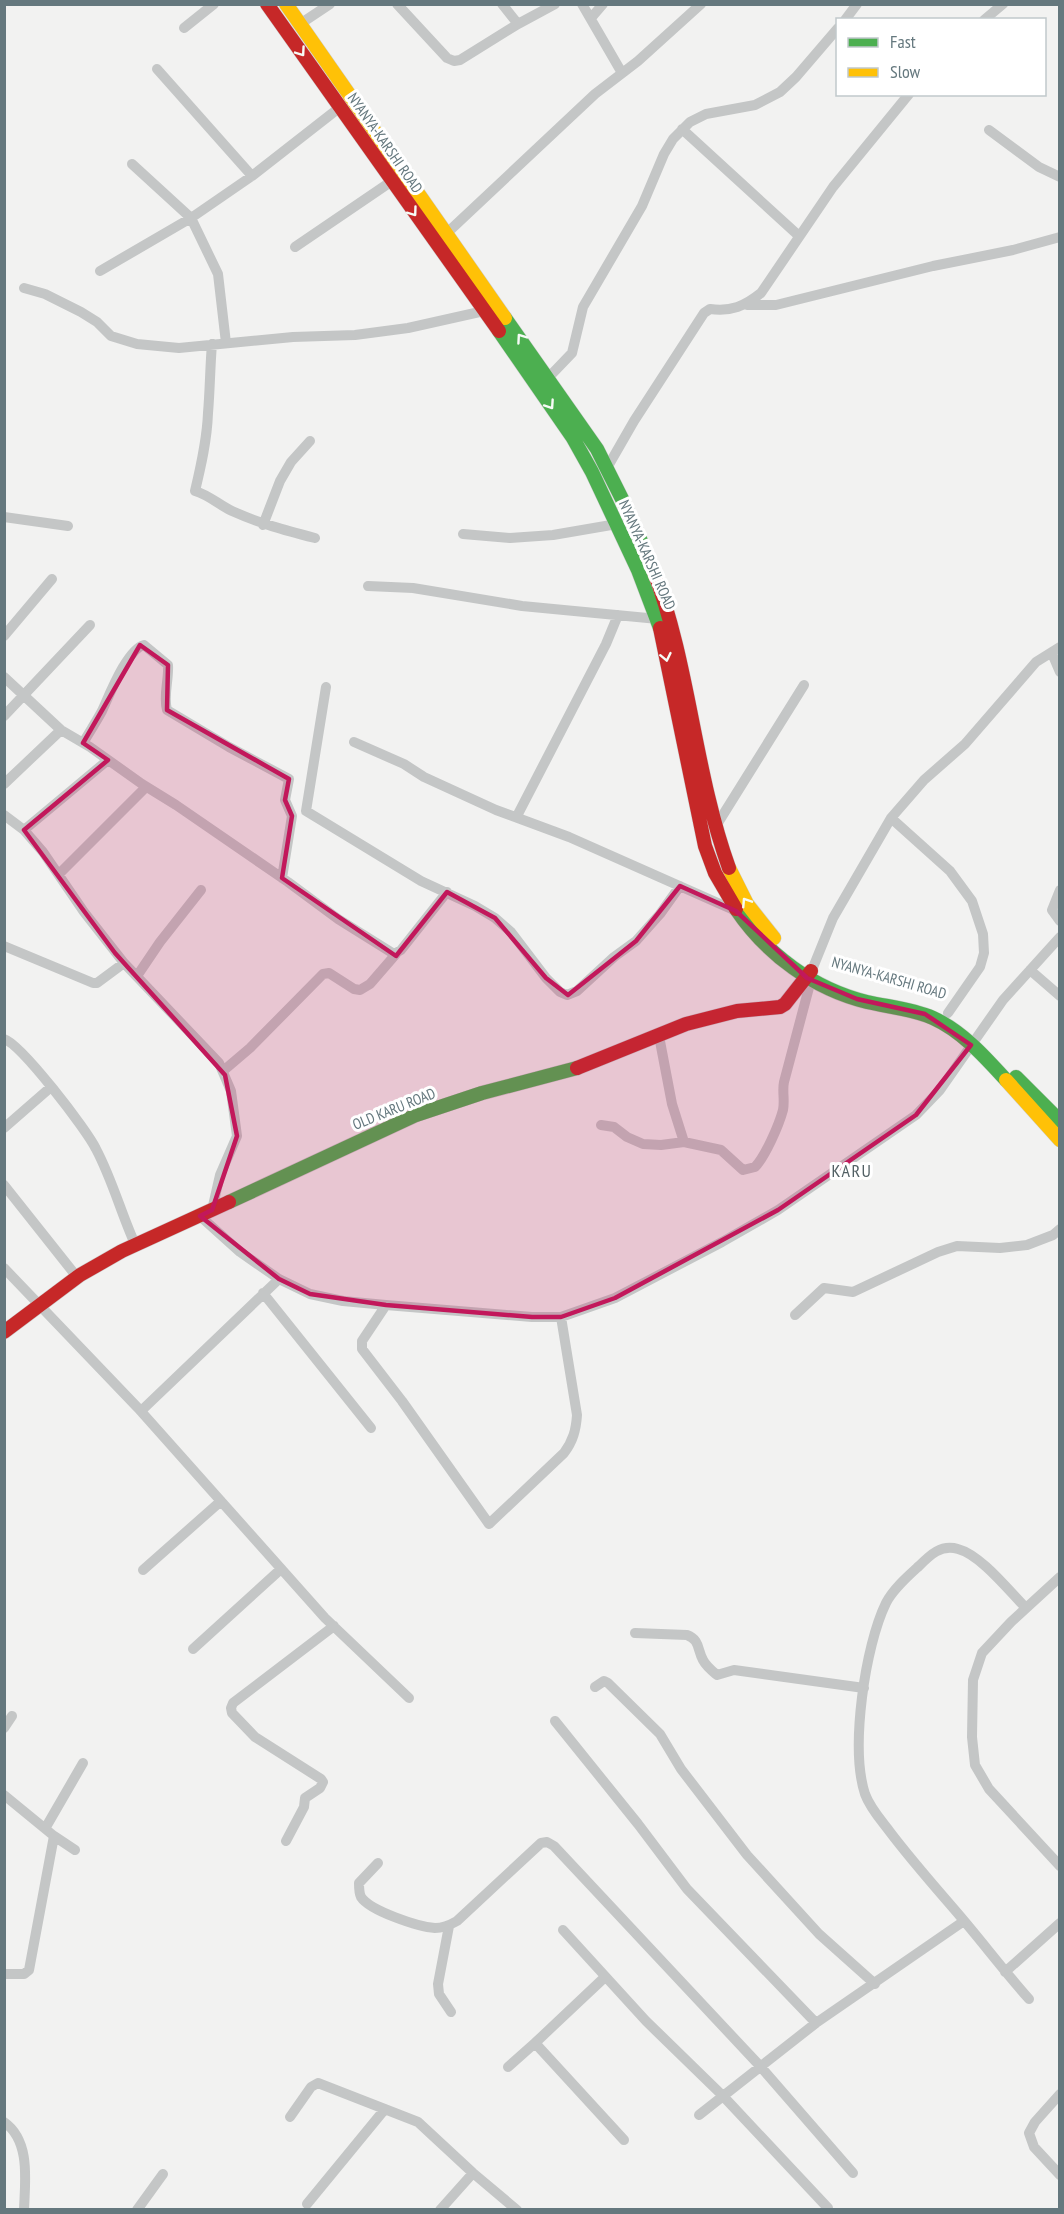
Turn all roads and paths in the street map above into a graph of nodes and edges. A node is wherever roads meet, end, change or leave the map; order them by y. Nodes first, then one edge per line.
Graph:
1 (214, 4) edge
2 (267, 4) edge
3 (286, 4) edge
4 (330, 4) edge
5 (396, 4) edge
6 (502, 4) edge
7 (555, 4) edge
8 (582, 4) edge
9 (603, 4) edge
10 (701, 4) edge
11 (1003, 4) edge
12 (856, 5) edge
13 (591, 18) junction
14 (846, 18) edge
15 (986, 18) edge
16 (300, 24) junction
17 (518, 24) junction
18 (183, 27) dead end
19 (836, 29) edge
20 (156, 69) dead end
21 (622, 73) junction
22 (907, 96) edge
23 (339, 108) junction
24 (682, 129) junction
25 (989, 130) dead end
26 (132, 164) dead end
27 (252, 176) junction
28 (1059, 177) edge
29 (392, 181) junction
30 (191, 218) junction
31 (447, 233) junction
32 (799, 236) junction
33 (1059, 237) edge
34 (295, 247) dead end
35 (99, 271) dead end
36 (24, 288) dead end
37 (747, 304) junction
38 (484, 311) junction
39 (226, 343) junction
40 (212, 344) junction
41 (542, 380) junction
42 (310, 441) dead end
43 (607, 468) junction
44 (4, 517) edge
45 (617, 524) junction
46 (263, 525) junction
47 (68, 526) dead end
48 (463, 534) dead end
49 (315, 538) dead end
50 (52, 579) dead end
51 (368, 586) dead end
52 (618, 615) junction
53 (658, 619) junction
54 (90, 625) dead end
55 (4, 636) edge
56 (1059, 647) edge
57 (1052, 658) edge
58 (1059, 672) edge
59 (4, 677) edge
60 (804, 685) dead end
61 (326, 687) dead end
62 (26, 696) junction
63 (4, 716) edge
64 (61, 730) junction
65 (354, 742) dead end
66 (83, 743) junction
67 (108, 760) junction
68 (4, 784) edge
69 (147, 788) junction
70 (4, 815) edge
71 (517, 816) junction
72 (891, 818) junction
73 (716, 826) junction
74 (24, 830) junction
75 (59, 874) junction
76 (282, 878) junction
77 (680, 886) junction
78 (201, 890) dead end
79 (1059, 890) edge
80 (447, 892) junction
81 (736, 911) junction
82 (1059, 921) edge
83 (1059, 937) edge
84 (4, 946) edge
85 (396, 954) junction
86 (124, 963) junction
87 (1030, 970) junction
88 (137, 976) junction
89 (810, 976) junction
90 (1059, 996) edge
91 (948, 1013) junction
92 (659, 1036) junction
93 (4, 1039) edge
94 (974, 1041) junction
95 (223, 1071) junction
96 (51, 1087) junction
97 (1059, 1121) edge
98 (601, 1125) dead end
99 (4, 1128) edge
100 (1059, 1140) edge
101 (684, 1142) junction
102 (4, 1185) edge
103 (206, 1213) junction
104 (1059, 1229) edge
105 (135, 1244) junction
106 (4, 1268) edge
107 (77, 1277) junction
108 (279, 1279) junction
109 (263, 1293) junction
110 (39, 1304) junction
111 (386, 1305) junction
112 (795, 1315) dead end
113 (561, 1317) junction
114 (4, 1332) edge
115 (141, 1411) junction
116 (371, 1428) dead end
117 (221, 1501) junction
118 (281, 1569) junction
119 (143, 1570) dead end
120 (1059, 1576) edge
121 (1026, 1608) junction
122 (334, 1626) junction
123 (635, 1633) dead end
124 (194, 1649) dead end
125 (595, 1687) dead end
126 (864, 1688) junction
127 (409, 1698) dead end
128 (12, 1716) dead end
129 (555, 1721) dead end
130 (4, 1728) edge
131 (83, 1763) dead end
132 (4, 1795) edge
133 (46, 1827) junction
134 (54, 1836) junction
135 (286, 1841) dead end
136 (75, 1850) dead end
137 (378, 1863) dead end
138 (1059, 1866) edge
139 (964, 1921) junction
140 (1059, 1923) edge
141 (448, 1926) junction
142 (563, 1930) dead end
143 (1005, 1972) junction
144 (4, 1974) edge
145 (605, 1977) junction
146 (875, 1984) junction
147 (1029, 2000) dead end
148 (451, 2012) dead end
149 (816, 2023) junction
150 (535, 2043) junction
151 (760, 2066) junction
152 (508, 2067) dead end
153 (1059, 2094) edge
154 (723, 2096) junction
155 (386, 2109) junction
156 (699, 2115) dead end
157 (290, 2117) dead end
158 (4, 2122) edge
159 (624, 2140) dead end
160 (473, 2173) junction
161 (853, 2173) dead end
162 (163, 2174) dead end
163 (1059, 2175) edge
164 (307, 2204) dead end
165 (828, 2208) dead end
166 (24, 2210) edge
167 (137, 2210) edge
168 (440, 2210) edge
169 (517, 2210) edge

1 - 18 street
2 -> 23 main road, NYANYA-KARSHI ROAD
3 - 16 main road, NYANYA-KARSHI ROAD
4 - 16 street
5 - 17 street
6 - 17 street
7 - 17 street
8 - 13 street
9 - 13 street
10 - 21 street
11 - 15 street
12 - 14 street
13 - 21 street
16 - 31 main road, NYANYA-KARSHI ROAD
19 - 24 street
20 - 27 street
21 - 31 street
22 - 32 street
23 - 27 street
23 - 29 main road, NYANYA-KARSHI ROAD
24 - 32 street
24 - 41 street
25 - 28 street
26 - 30 street
27 - 30 street
29 - 34 street
29 -> 38 main road, NYANYA-KARSHI ROAD
30 - 35 street
30 - 39 street
41 -> 31 main road, NYANYA-KARSHI ROAD
32 - 37 street
33 - 37 street
36 - 40 street
37 - 43 street
38 - 39 street
38 - 41 main road, NYANYA-KARSHI ROAD
39 - 40 street
40 - 46 street
41 - 43 main road, NYANYA-KARSHI ROAD
41 -> 45 main road, NYANYA-KARSHI ROAD
42 - 46 street
43 - 73 main road, NYANYA-KARSHI ROAD
44 - 47 street
45 - 48 street
45 - 53 main road, NYANYA-KARSHI ROAD
46 - 49 street
50 - 55 street
51 - 52 street
52 - 53 street
52 - 71 street
53 -> 81 main road, NYANYA-KARSHI ROAD
54 - 62 street
56 - 57 street
57 - 58 street
57 - 72 street
59 - 62 street
60 - 73 street
61 - 80 street
62 - 63 street
62 - 64 street
64 - 66 street
64 - 68 street
65 - 71 street
66 - 67 street
66 - 76 street
67 - 69 street
67 - 74 street
69 - 75 street
69 - 76 street
70 - 74 street
71 - 77 street
72 - 89 street
72 - 91 street
89 -> 73 main road, NYANYA-KARSHI ROAD
74 - 75 street
75 - 86 street
76 - 85 street
77 - 80 street
77 - 81 street
78 - 88 street
79 - 82 street
80 - 85 street
81 - 89 main road, NYANYA-KARSHI ROAD
83 - 87 street
84 - 86 street
85 - 95 street
86 - 88 street
87 - 90 street
87 - 94 street
88 - 95 street
89 - 91 main road, NYANYA-KARSHI ROAD
89 - 92 main road, OLD KARU ROAD
89 - 94 main road, NYANYA-KARSHI ROAD
89 - 101 street
91 - 94 main road, NYANYA-KARSHI ROAD
92 - 101 street
92 - 103 main road, OLD KARU ROAD
93 - 96 street
94 - 97 main road, NYANYA-KARSHI ROAD
94 - 100 main road, NYANYA-KARSHI ROAD
94 - 113 street
95 - 103 street
96 - 99 street
96 - 105 street
98 - 101 street
102 - 107 street
103 - 105 main road, OLD KARU ROAD
103 - 108 street
104 - 112 street
105 - 107 main road, OLD KARU ROAD
106 - 110 street
107 - 110 main road, OLD KARU ROAD
108 - 109 street
108 - 111 street
109 - 115 street
109 - 116 street
110 - 114 main road, OLD KARU ROAD
110 - 115 street
111 - 113 street
111 - 113 street
115 - 117 street
117 - 118 street
117 - 119 street
118 - 122 street
118 - 124 street
120 - 121 street
121 - 126 street
121 - 138 street
122 - 127 street
122 - 135 street
123 - 126 street
125 - 146 street
126 - 139 street
128 - 130 street
129 - 149 street
131 - 133 street
132 - 133 street
133 - 134 street
134 - 136 street
134 - 144 street
137 - 141 street
139 - 143 street
139 - 146 street
140 - 143 street
141 - 148 street
141 - 151 street
142 - 145 street
143 - 147 street
145 - 150 street
145 - 154 street
146 - 149 street
149 - 151 street
150 - 152 street
150 - 159 street
151 - 154 street
151 - 161 street
153 - 163 street
154 - 156 street
154 - 165 street
155 - 157 street
155 - 160 street
155 - 164 street
158 - 166 street
160 - 168 street
160 - 169 street
162 - 167 street

